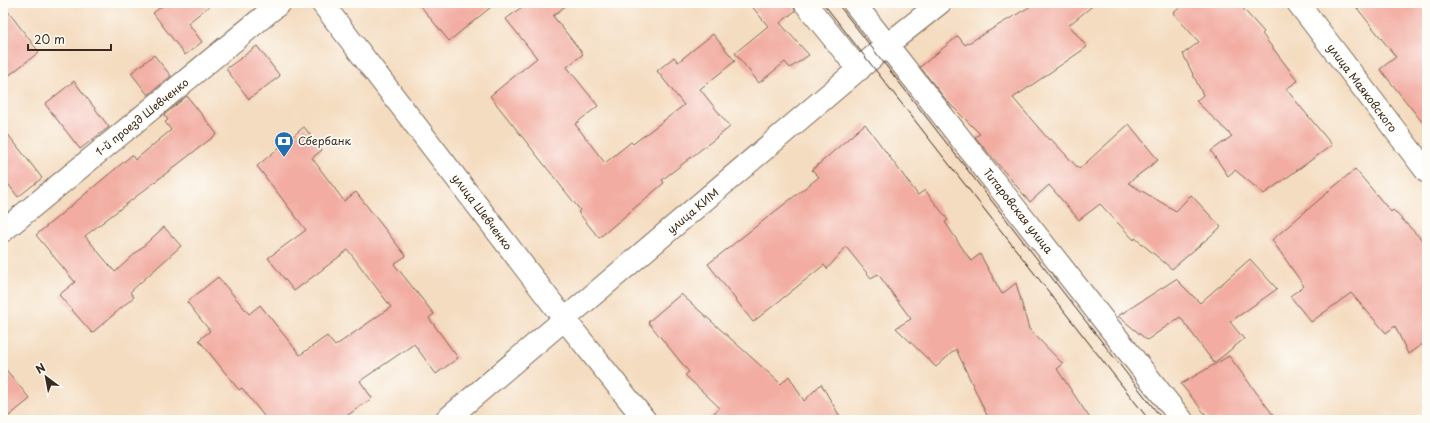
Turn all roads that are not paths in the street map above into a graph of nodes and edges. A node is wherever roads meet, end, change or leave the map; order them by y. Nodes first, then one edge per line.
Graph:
1 (280, 3) edge
2 (322, 3) edge
3 (805, 3) edge
4 (854, 3) edge
5 (940, 3) edge
6 (1298, 3) edge
7 (887, 45) junction
8 (859, 70) junction
9 (1427, 172) edge
10 (3, 231) edge
11 (565, 320) junction
12 (446, 420) edge
13 (645, 420) edge
14 (1182, 420) edge

1 - 10 street, 1-й проезд Шевченко
2 - 11 street, улица Шевченко
3 - 8 street
4 - 7 street, Титаровская улица
5 - 7 street, улица КИМ
6 - 9 street, улица Маяковского
7 - 8 street, улица КИМ
7 - 14 street, Титаровская улица
8 - 11 street, улица КИМ
11 - 12 street, улица КИМ
11 - 13 street, улица Шевченко

